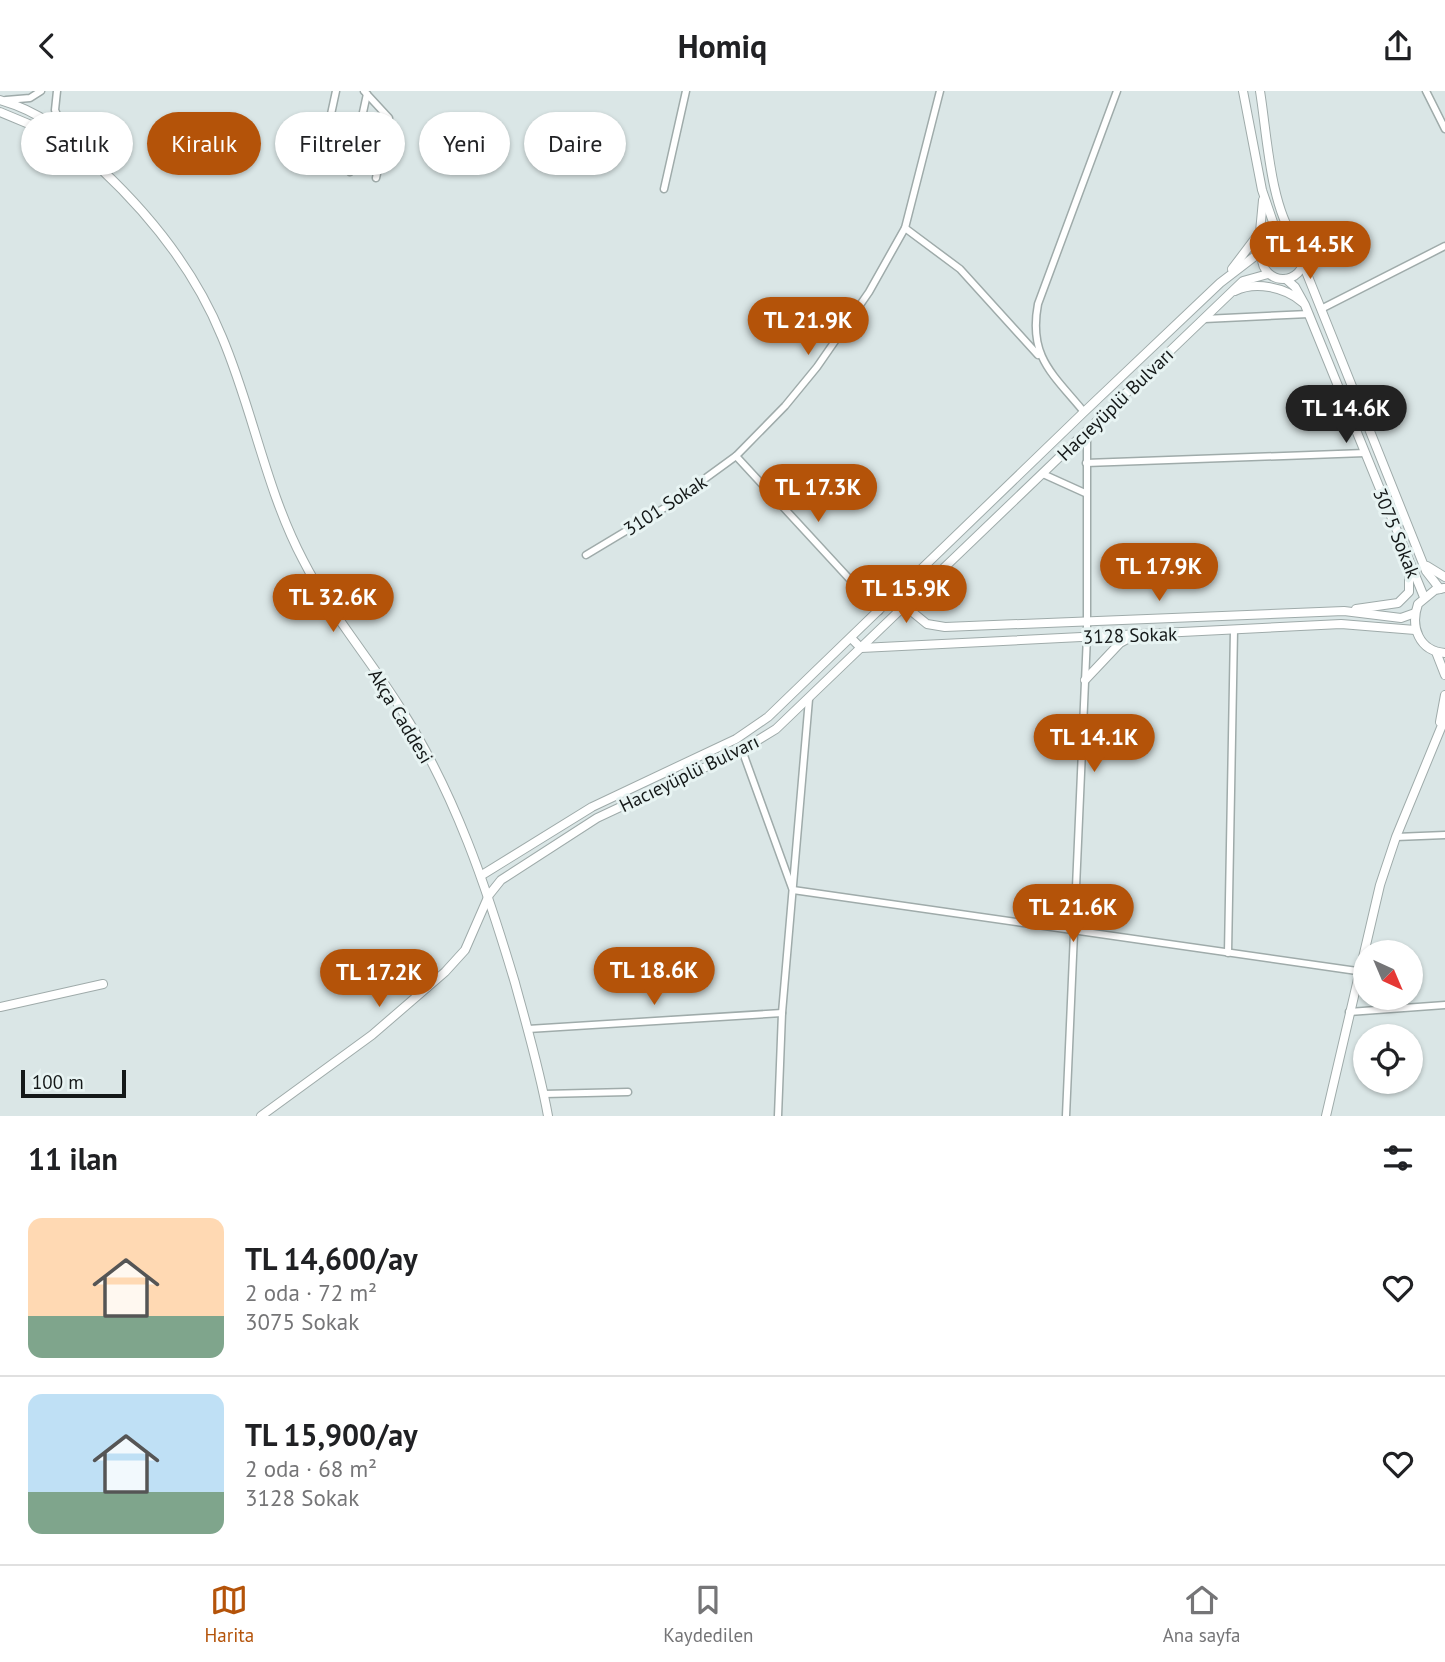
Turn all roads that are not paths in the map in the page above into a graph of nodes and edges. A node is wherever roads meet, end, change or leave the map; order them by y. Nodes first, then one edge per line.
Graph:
1 (41, 91) edge
2 (57, 91) edge
3 (336, 91) edge
4 (686, 91) edge
5 (940, 91) edge
6 (1117, 91) edge
7 (1243, 91) edge
8 (1259, 91) edge
9 (1426, 91) edge
10 (366, 92) edge
11 (0, 100) edge
12 (0, 112) edge
13 (34, 112) edge
14 (56, 112) edge
15 (332, 112) edge
16 (362, 112) edge
17 (21, 121) edge
18 (1445, 129) edge
19 (106, 175) edge
20 (376, 178) dead end
21 (664, 189) dead end
22 (1262, 190) junction
23 (905, 228) junction
24 (1273, 239) junction
25 (1295, 240) junction
26 (1445, 246) edge
27 (1263, 250) junction
28 (1303, 264) junction
29 (1268, 274) junction
30 (1286, 279) junction
31 (1220, 283) junction
32 (1227, 297) junction
33 (1321, 309) junction
34 (1307, 310) junction
35 (1204, 319) junction
36 (1042, 359) junction
37 (1084, 412) junction
38 (1087, 432) junction
39 (1365, 453) junction
40 (736, 456) junction
41 (1086, 463) junction
42 (1043, 474) junction
43 (1085, 493) junction
44 (586, 555) dead end
45 (1407, 559) junction
46 (1423, 562) junction
47 (1445, 577) edge
48 (1443, 589) edge
49 (894, 597) junction
50 (1424, 597) junction
51 (904, 607) junction
52 (879, 611) junction
53 (1344, 611) junction
54 (1415, 613) junction
55 (1233, 615) junction
56 (1087, 619) junction
57 (1234, 630) junction
58 (1415, 630) junction
59 (1087, 636) junction
60 (1134, 636) junction
61 (850, 638) junction
62 (861, 648) junction
63 (1440, 653) edge
64 (1445, 675) edge
65 (1085, 680) junction
66 (1445, 695) edge
67 (809, 699) junction
68 (1445, 719) edge
69 (1439, 732) junction
70 (742, 750) junction
71 (592, 807) junction
72 (597, 818) junction
73 (1445, 835) edge
74 (1396, 837) junction
75 (482, 875) junction
76 (793, 890) junction
77 (489, 894) junction
78 (1072, 930) junction
79 (1366, 940) edge
80 (1228, 953) junction
81 (1353, 970) edge
82 (103, 984) dead end
83 (1353, 989) edge
84 (1445, 1005) edge
85 (0, 1007) edge
86 (1348, 1012) junction
87 (782, 1013) junction
88 (528, 1029) junction
89 (628, 1092) dead end
90 (544, 1094) junction
91 (261, 1116) edge
92 (548, 1116) edge
93 (778, 1116) edge
94 (1066, 1116) edge
95 (1326, 1116) edge

1 - 11 street
2 - 14 street
3 - 15 street
4 - 21 street
5 - 23 street, 3101 Sokak
6 - 36 street
7 - 22 street
8 - 25 street
9 - 18 street
10 - 16 street
10 - 20 street
11 - 13 street, Akça Caddesi
12 - 17 street, Akça Caddesi
19 - 75 street, Akça Caddesi
22 - 24 street
22 - 31 street
23 - 36 street
23 - 40 street, 3101 Sokak
24 - 25 street
24 - 27 street
25 - 28 street
26 - 33 street
27 - 29 street
27 - 31 street, Hacıeyüplü Bulvarı
28 - 30 street
28 - 33 street, 3075 Sokak
29 - 30 street
29 - 32 street, Hacıeyüplü Bulvarı
30 - 34 street, 3075 Sokak
31 - 37 street, Hacıeyüplü Bulvarı
32 - 34 street
32 - 35 street, Hacıeyüplü Bulvarı
33 - 46 street, 3075 Sokak
34 - 35 street
34 - 39 street, 3075 Sokak
35 - 38 street, Hacıeyüplü Bulvarı
36 - 37 street
37 - 38 street
37 - 49 street, Hacıeyüplü Bulvarı
38 - 41 street
38 - 42 street, Hacıeyüplü Bulvarı
39 - 41 street
39 - 45 street, 3075 Sokak
40 - 44 street, 3101 Sokak
40 - 52 street
41 - 43 street
42 - 43 street
42 - 51 street, Hacıeyüplü Bulvarı
43 - 56 street
45 - 50 street, 3075 Sokak
45 - 53 street, 3128 Sokak
46 - 47 street
46 - 48 street, 3075 Sokak
48 - 50 street
49 - 51 street, 3128 Sokak
49 - 52 street, Hacıeyüplü Bulvarı
50 - 54 street
51 - 56 street, 3128 Sokak
51 - 62 street, Hacıeyüplü Bulvarı
52 - 61 street, Hacıeyüplü Bulvarı
53 - 54 street, 3128 Sokak
53 - 55 street, 3128 Sokak
54 - 58 street
55 - 56 street, 3128 Sokak
55 - 57 street
56 - 59 street
57 - 58 street, 3128 Sokak
57 - 60 street, 3128 Sokak
57 - 80 street
58 - 63 street
59 - 60 street, 3128 Sokak
59 - 62 street, 3128 Sokak
59 - 65 street
60 - 65 street
61 - 62 street
61 - 71 street, Hacıeyüplü Bulvarı
62 - 67 street, Hacıeyüplü Bulvarı
63 - 64 street
65 - 78 street
66 - 69 street
67 - 70 street, Hacıeyüplü Bulvarı
67 - 76 street
68 - 69 street
69 - 74 street
70 - 72 street, Hacıeyüplü Bulvarı
70 - 76 street
71 - 72 street
71 - 75 street, Hacıeyüplü Bulvarı
72 - 77 street, Hacıeyüplü Bulvarı
73 - 74 street
74 - 79 street
75 - 77 street, Akça Caddesi
76 - 78 street
76 - 87 street
77 - 88 street, Akça Caddesi
77 - 91 street, Hacıeyüplü Bulvarı
78 - 80 street
78 - 94 street
80 - 81 street
82 - 85 street
83 - 86 street
84 - 86 street
86 - 95 street
87 - 88 street
87 - 93 street
88 - 90 street, Akça Caddesi
89 - 90 street
90 - 92 street, Akça Caddesi

